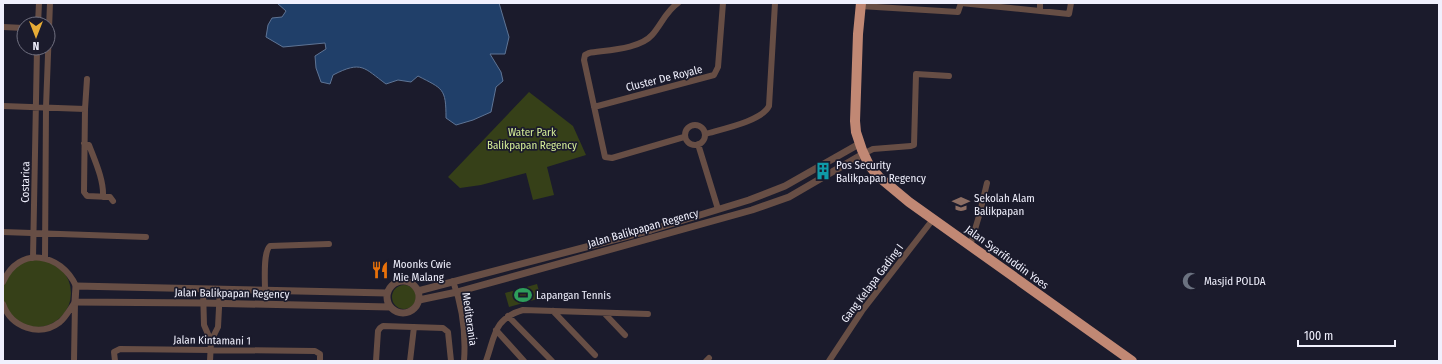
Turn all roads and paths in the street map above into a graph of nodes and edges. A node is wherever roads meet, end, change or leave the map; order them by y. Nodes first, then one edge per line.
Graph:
1 (39, 3) edge
2 (50, 3) edge
3 (678, 3) edge
4 (723, 3) edge
5 (775, 3) edge
6 (1040, 3) edge
7 (1071, 3) edge
8 (861, 4) edge
9 (1040, 11) junction
10 (38, 16) edge
11 (3, 27) edge
12 (16, 28) edge
13 (37, 56) edge
14 (949, 76) dead end
15 (88, 79) dead end
16 (3, 106) edge
17 (36, 107) junction
18 (46, 107) junction
19 (594, 108) junction
20 (85, 109) junction
21 (705, 134) junction
22 (684, 137) junction
23 (84, 142) junction
24 (698, 144) junction
25 (859, 144) junction
26 (863, 154) junction
27 (987, 183) dead end
28 (103, 197) junction
29 (113, 201) dead end
30 (745, 201) junction
31 (718, 209) junction
32 (749, 210) junction
33 (703, 214) junction
34 (934, 218) junction
35 (705, 222) junction
36 (3, 232) edge
37 (34, 232) junction
38 (44, 233) junction
39 (651, 233) junction
40 (146, 236) dead end
41 (329, 244) dead end
42 (970, 246) junction
43 (34, 258) junction
44 (45, 258) junction
45 (453, 281) junction
46 (3, 282) edge
47 (76, 286) junction
48 (203, 289) junction
49 (220, 289) junction
50 (266, 290) junction
51 (418, 291) junction
52 (457, 292) junction
53 (387, 293) junction
54 (419, 300) junction
55 (75, 302) junction
56 (203, 303) junction
57 (219, 303) junction
58 (3, 304) edge
59 (390, 307) junction
60 (553, 312) junction
61 (605, 314) junction
62 (648, 314) dead end
63 (508, 316) junction
64 (414, 327) junction
65 (496, 330) junction
66 (625, 336) dead end
67 (211, 341) junction
68 (210, 349) junction
69 (595, 355) dead end
70 (115, 359) edge
71 (74, 361) edge
72 (210, 361) edge
73 (320, 361) edge
74 (376, 361) edge
75 (410, 361) edge
76 (451, 361) edge
77 (464, 361) edge
78 (486, 361) edge
79 (524, 361) edge
80 (552, 361) edge
81 (829, 361) edge
82 (1132, 361) edge

1 - 10 street
2 - 18 street, Costarica
3 - 19 street
4 - 19 street, Cluster De Royale
5 - 21 street
6 - 9 street
7 - 9 street
8 - 9 street
8 - 25 highway, Jalan Syarifuddin Yoes
11 - 12 street
13 - 17 street, Costarica
14 - 26 street
15 - 20 street
16 - 17 street
17 - 18 street
17 - 37 street, Costarica
18 - 20 street
18 - 38 street, Costarica
19 - 22 street
20 - 23 street
21 - 22 street
21 - 24 street
22 - 24 street
23 - 28 street
23 - 28 street
24 - 31 street
25 - 26 highway, Jalan Syarifuddin Yoes
25 - 30 street, Jalan Balikpapan Regency
26 - 32 street, Jalan Balikpapan Regency
26 - 34 highway, Jalan Syarifuddin Yoes
27 - 42 street
28 - 29 street
30 - 31 street, Jalan Balikpapan Regency
30 - 32 street
31 - 33 street, Jalan Balikpapan Regency
32 - 35 street, Jalan Balikpapan Regency
33 - 35 street
33 - 39 street, Jalan Balikpapan Regency
34 - 42 highway, Jalan Syarifuddin Yoes
34 - 81 street, Gang Kelapa Gading I
35 - 39 street, Jalan Balikpapan Regency
36 - 37 street
37 - 38 street
37 - 43 street, Costarica
38 - 40 street
38 - 44 street, Costarica
39 - 45 street, Jalan Balikpapan Regency
39 - 52 street, Jalan Balikpapan Regency
41 - 50 street
42 - 82 highway, Jalan Syarifuddin Yoes
43 - 44 street
43 - 46 street
44 - 47 street
45 - 51 street, Jalan Balikpapan Regency
45 - 52 street, Mediterania
47 - 48 street, Jalan Balikpapan Regency
47 - 55 street
48 - 49 street, Jalan Balikpapan Regency
48 - 56 street
49 - 50 street, Jalan Balikpapan Regency
49 - 57 street
50 - 53 street, Jalan Balikpapan Regency
51 - 53 street
51 - 54 street
52 - 54 street, Jalan Balikpapan Regency
52 - 77 street, Mediterania
53 - 59 street
54 - 59 street, Jalan Balikpapan Regency
55 - 56 street, Jalan Balikpapan Regency
55 - 58 street
55 - 71 street
56 - 57 street, Jalan Balikpapan Regency
56 - 67 street
57 - 59 street, Jalan Balikpapan Regency
57 - 67 street
60 - 61 street
60 - 63 street
60 - 69 street
61 - 62 street
61 - 66 street
63 - 65 street
63 - 80 street
64 - 74 street
64 - 75 street
64 - 76 street
65 - 78 street
65 - 79 street
67 - 68 street
68 - 70 street, Jalan Kintamani 1
68 - 72 street
68 - 73 street, Jalan Kintamani 1

